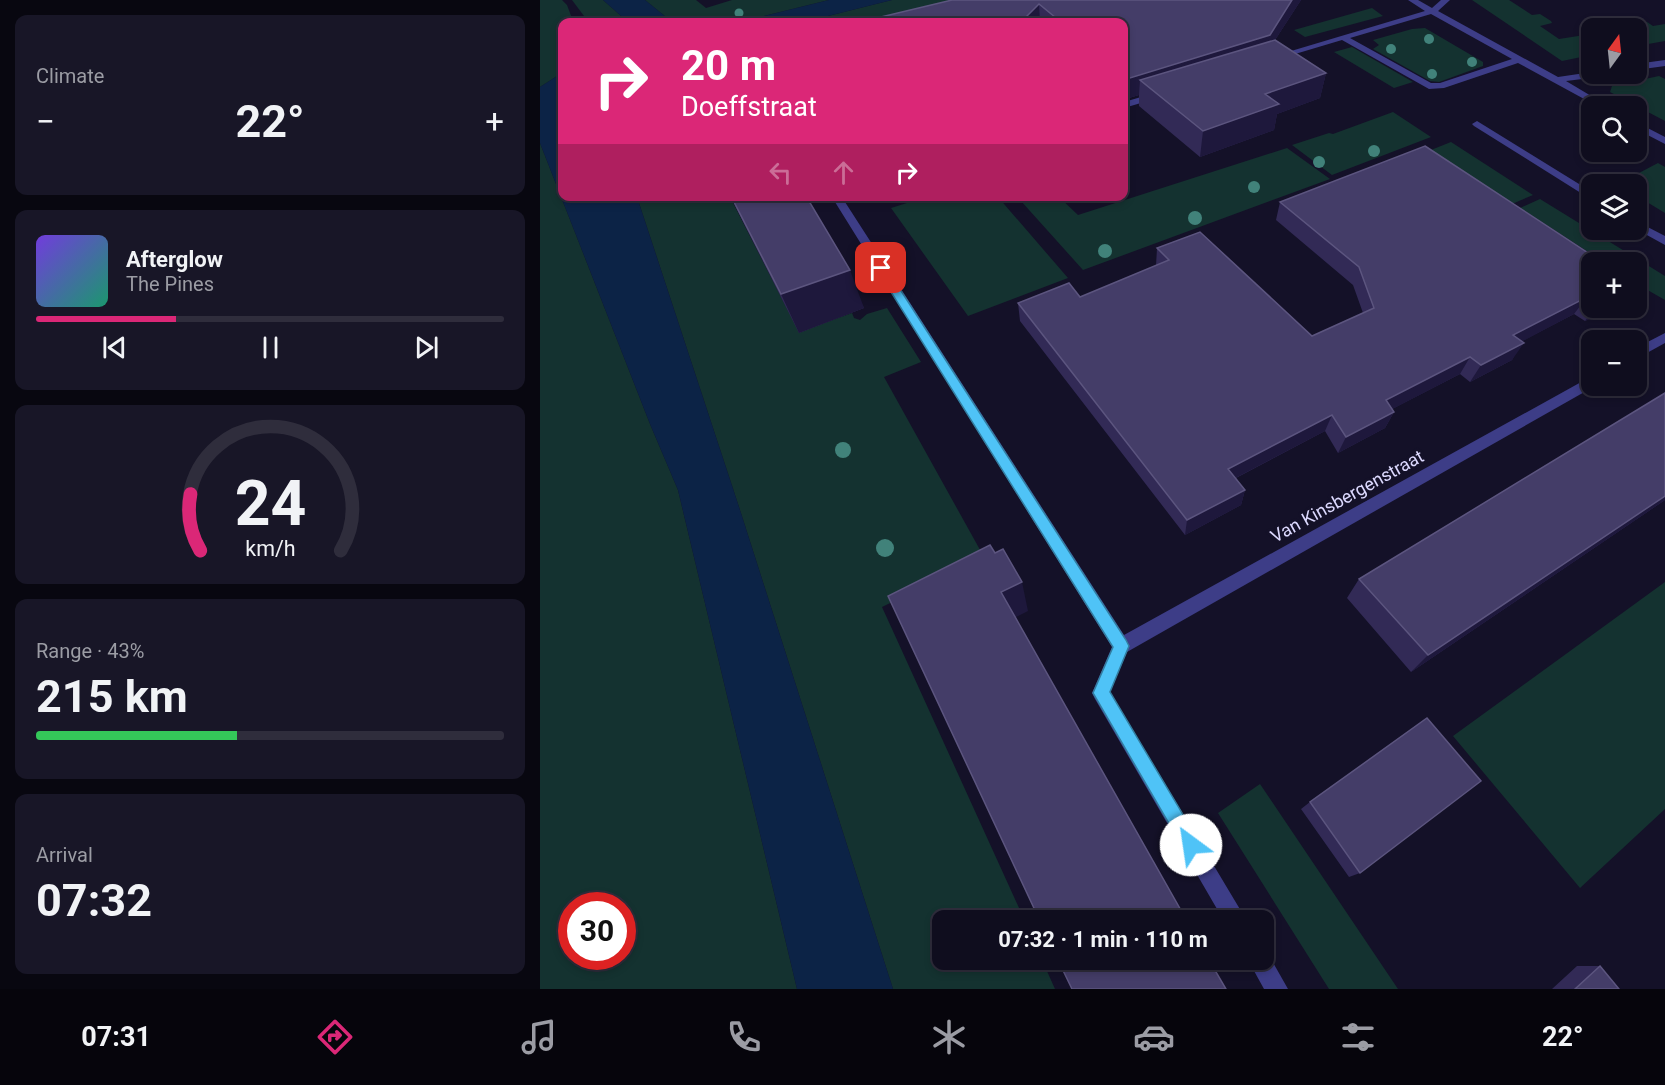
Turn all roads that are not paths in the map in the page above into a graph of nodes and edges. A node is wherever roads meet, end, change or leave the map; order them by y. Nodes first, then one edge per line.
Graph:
1 (1412, 0) edge
2 (1446, 0) edge
3 (1433, 11) junction
4 (1343, 37) junction
5 (1520, 59) junction
6 (1261, 62) edge
7 (1665, 63) edge
8 (1647, 65) edge
9 (1581, 77) edge
10 (1557, 80) junction
11 (1163, 93) edge
12 (1585, 96) edge
13 (1128, 104) edge
14 (1477, 124) dead end
15 (1647, 131) edge
16 (1665, 141) edge
17 (1581, 190) edge
18 (842, 201) edge
19 (1647, 230) edge
20 (1665, 241) edge
21 (1665, 337) edge
22 (1647, 348) edge
23 (1581, 387) edge
24 (1121, 646) junction
25 (1229, 910) edge
26 (1265, 970) edge
27 (1277, 989) edge

1 - 3 street
2 - 3 street
3 - 4 street
3 - 5 street
4 - 5 street
4 - 6 street
5 - 10 street
7 - 8 street
9 - 10 street
10 - 12 street
11 - 13 street
14 - 17 street
15 - 16 street
18 - 24 street
19 - 20 street
21 - 22 street
23 - 24 street, Van Kinsbergenstraat
24 - 25 street
26 - 27 street

